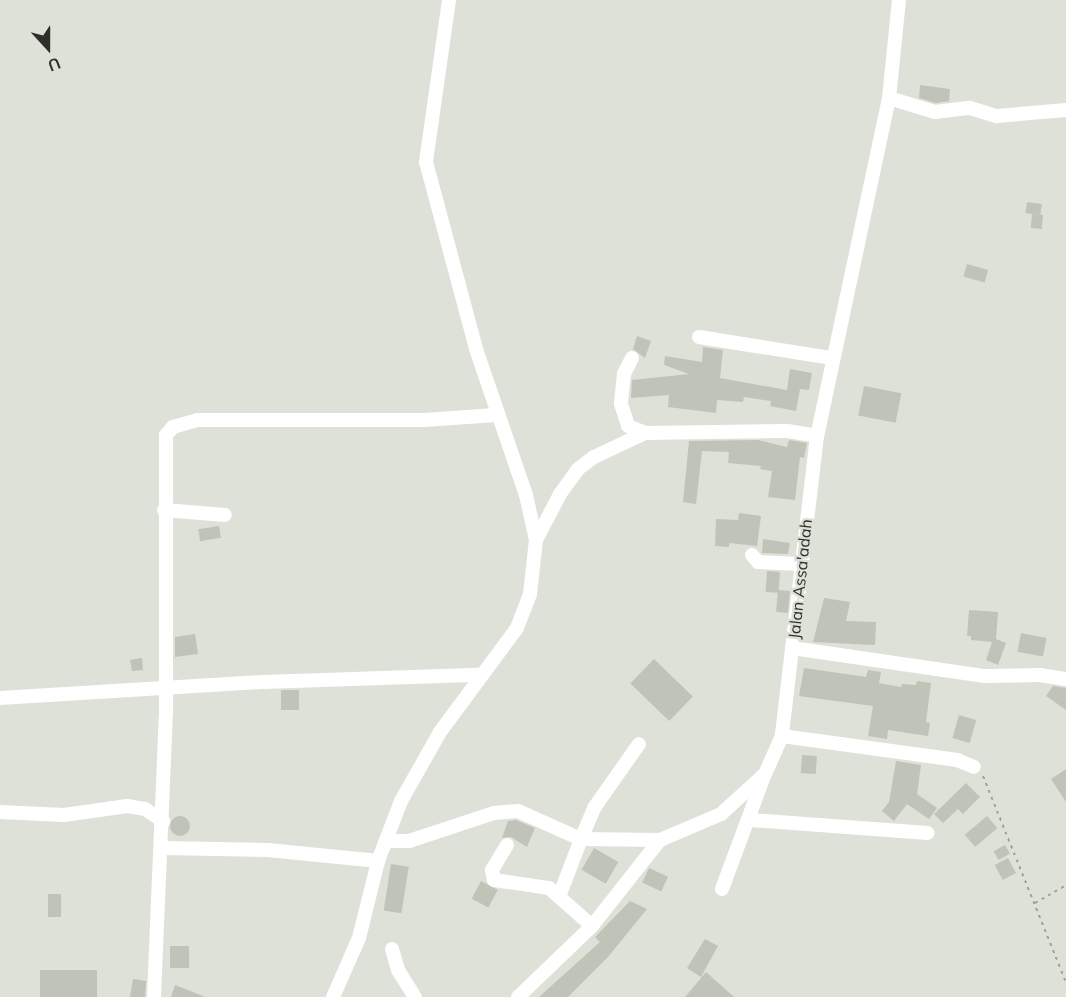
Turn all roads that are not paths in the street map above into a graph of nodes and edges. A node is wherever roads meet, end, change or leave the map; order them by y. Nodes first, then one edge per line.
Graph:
1 (448, 0) edge
2 (899, 0) edge
3 (889, 98) junction
4 (1066, 110) edge
5 (699, 337) dead end
6 (632, 358) dead end
7 (832, 358) junction
8 (496, 415) junction
9 (645, 433) junction
10 (817, 436) junction
11 (164, 510) junction
12 (225, 515) dead end
13 (536, 540) junction
14 (752, 555) dead end
15 (799, 564) junction
16 (792, 648) junction
17 (479, 675) junction
18 (1066, 679) edge
19 (165, 688) junction
20 (0, 698) edge
21 (782, 736) junction
22 (639, 744) dead end
23 (974, 767) road end
24 (765, 774) junction
25 (0, 812) edge
26 (163, 820) junction
27 (751, 820) junction
28 (928, 832) dead end
29 (581, 838) junction
30 (660, 840) junction
31 (386, 841) junction
32 (507, 845) dead end
33 (162, 848) junction
34 (378, 861) junction
35 (723, 889) dead end
36 (560, 894) junction
37 (592, 926) junction
38 (392, 949) dead end
39 (154, 997) edge
40 (333, 997) edge
41 (415, 997) edge
42 (518, 997) edge

1 - 8 street
2 - 3 street, Jalan Assa'adah
3 - 4 street
3 - 7 street, Jalan Assa'adah
5 - 7 street
6 - 9 street
7 - 10 street, Jalan Assa'adah
8 - 11 street
8 - 13 street
9 - 10 street
9 - 13 street
10 - 15 street, Jalan Assa'adah
11 - 12 street
11 - 19 street
13 - 17 street
14 - 15 street
15 - 16 street, Jalan Assa'adah
16 - 18 street
16 - 21 street, Jalan Assa'adah
17 - 19 street
17 - 31 street
19 - 20 street
19 - 26 street
21 - 23 street
21 - 24 street, Jalan Assa'adah
22 - 29 street
24 - 27 street, Jalan Assa'adah
24 - 30 street
25 - 26 street
26 - 33 street
27 - 28 street
27 - 35 street, Jalan Assa'adah
29 - 30 street
29 - 31 street
29 - 36 street
30 - 37 street
31 - 34 street
32 - 36 street
33 - 34 street
33 - 39 street
34 - 40 street
36 - 37 street
37 - 42 street
38 - 41 street

